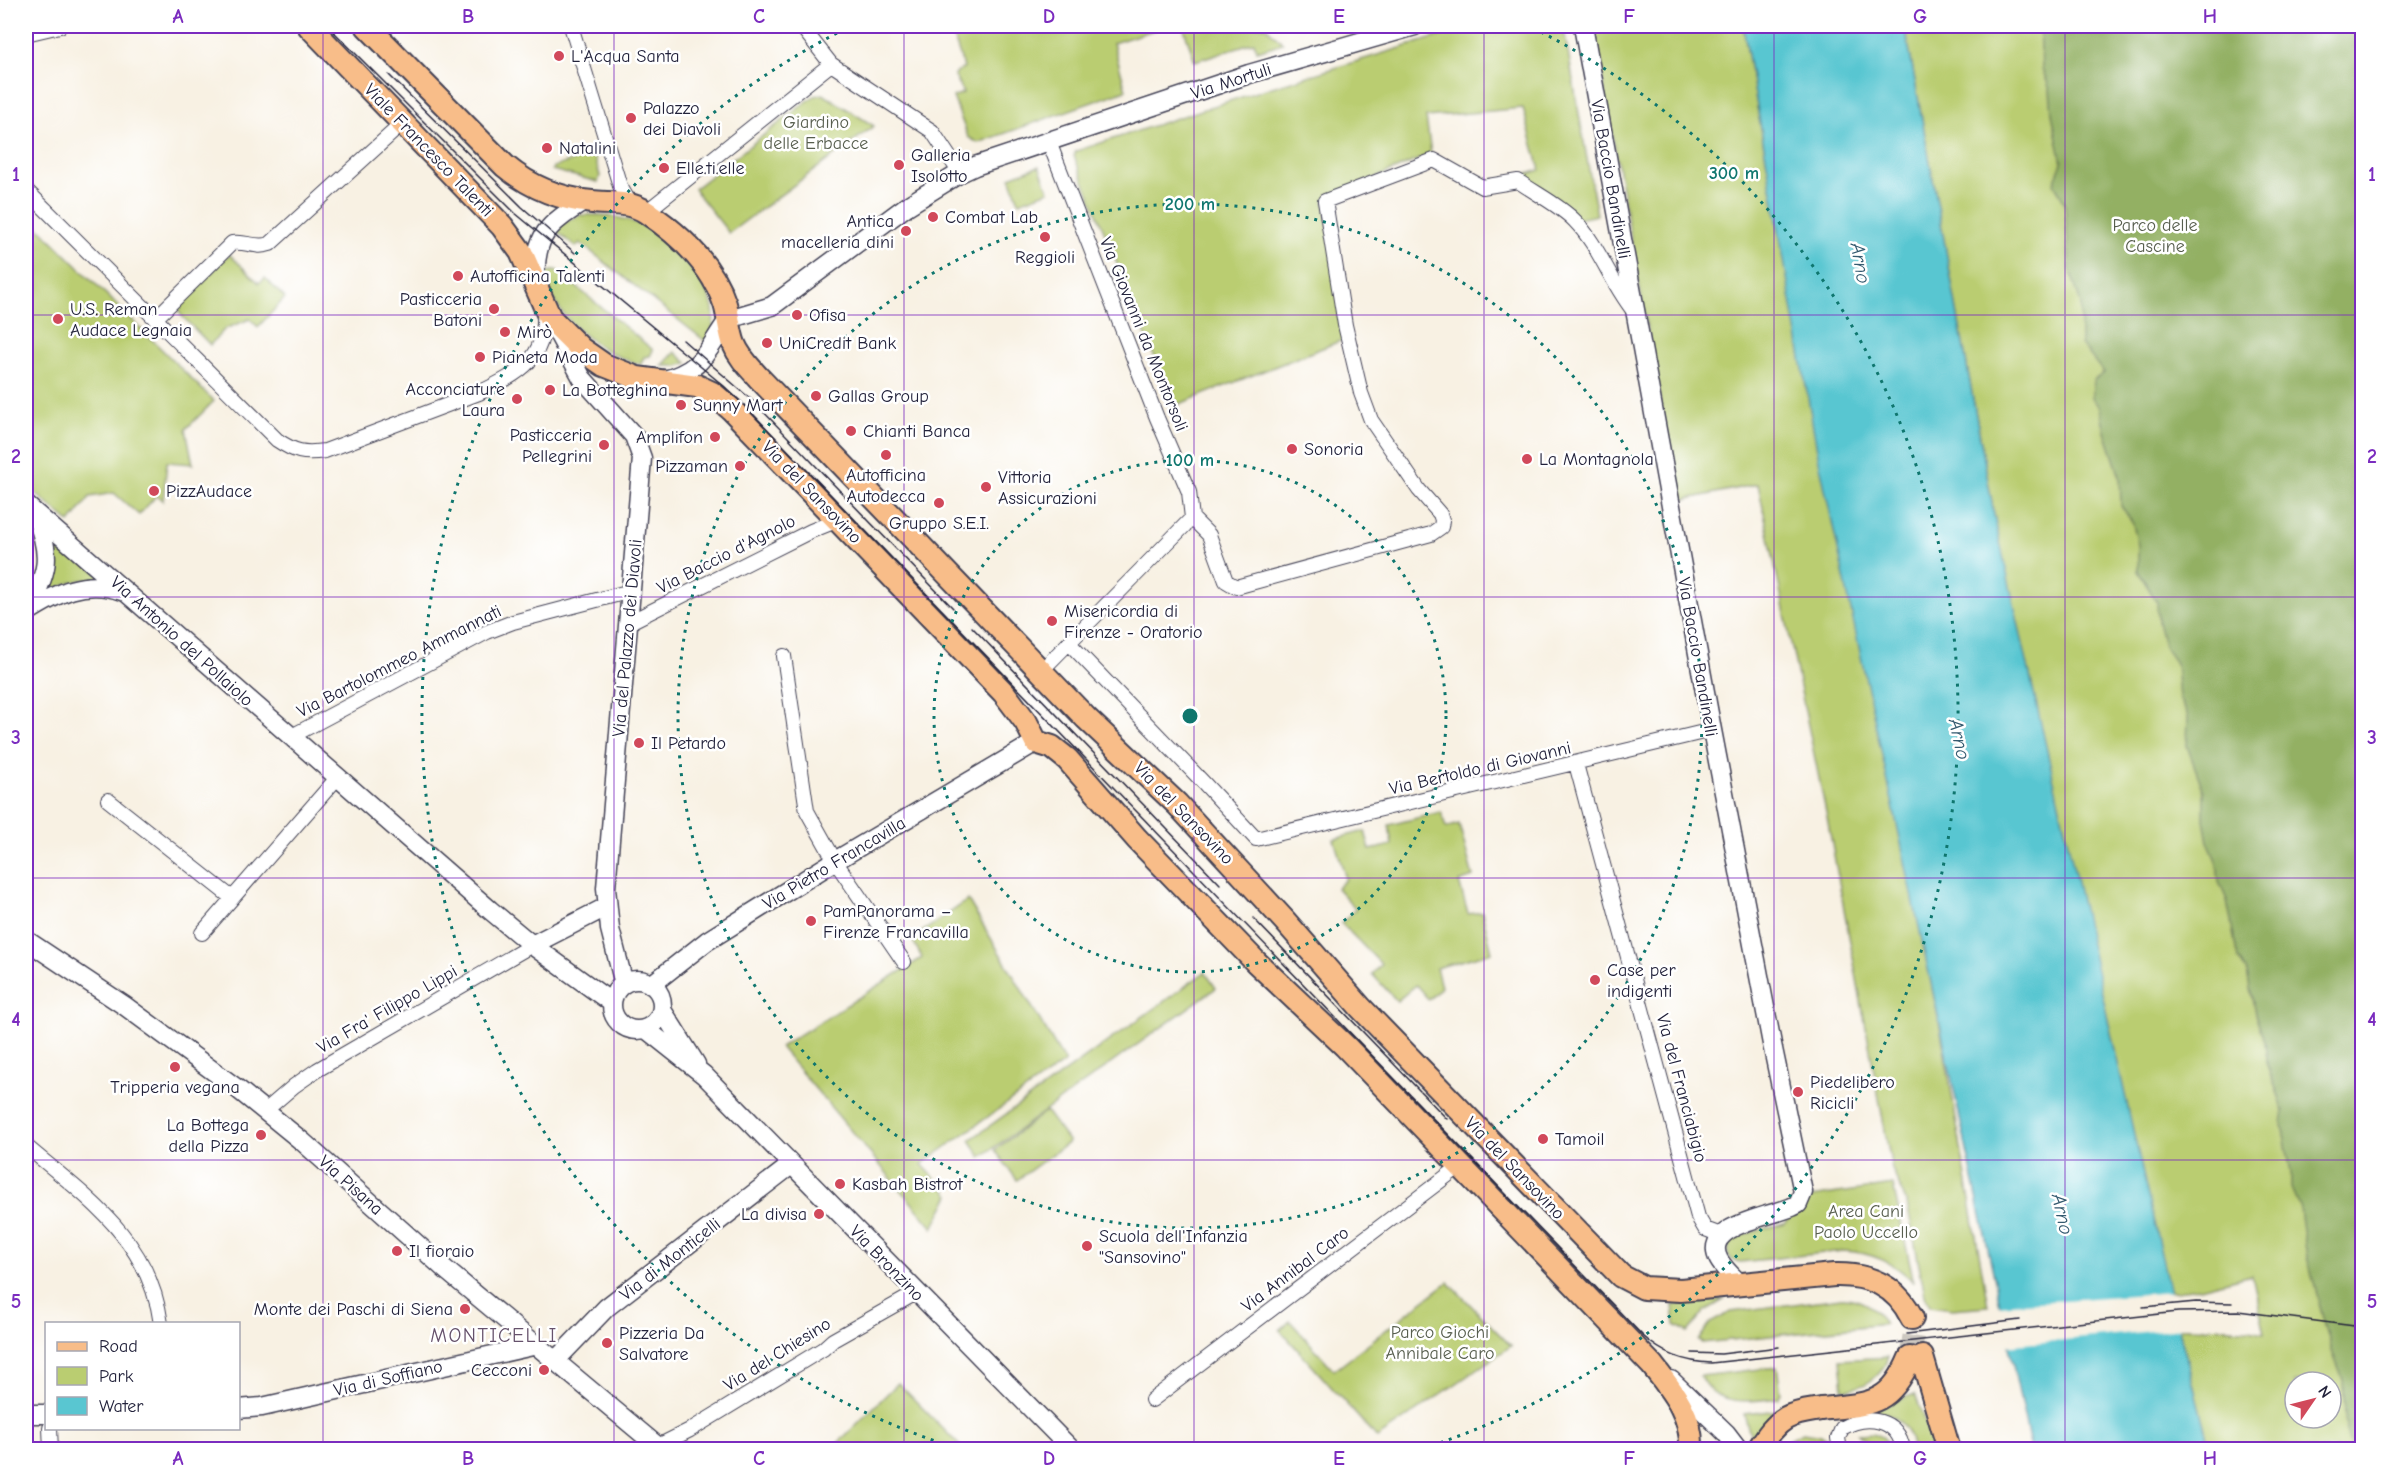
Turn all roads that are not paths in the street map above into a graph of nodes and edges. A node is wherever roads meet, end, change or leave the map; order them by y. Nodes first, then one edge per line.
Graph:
1 (60, 26) edge
2 (309, 26) edge
3 (367, 26) edge
4 (571, 26) edge
5 (801, 26) edge
6 (1415, 26) edge
7 (1583, 26) edge
8 (1374, 31) edge
9 (26, 34) edge
10 (831, 64) junction
11 (403, 123) junction
12 (1049, 142) junction
13 (960, 173) junction
14 (26, 190) edge
15 (585, 201) junction
16 (638, 208) junction
17 (543, 303) junction
18 (1636, 314) junction
19 (155, 319) junction
20 (729, 319) junction
21 (662, 381) junction
22 (30, 509) edge
23 (1192, 518) junction
24 (838, 520) junction
25 (631, 591) junction
26 (130, 594) junction
27 (26, 614) edge
28 (630, 622) junction
29 (1069, 643) junction
30 (784, 656) dead end
31 (1041, 670) junction
32 (1712, 730) junction
33 (290, 737) junction
34 (1029, 746) junction
35 (1576, 764) junction
36 (337, 778) junction
37 (108, 800) dead end
38 (1256, 839) joint
39 (836, 861) junction
40 (232, 898) junction
41 (606, 907) junction
42 (202, 933) dead end
43 (26, 940) edge
44 (532, 945) junction
45 (904, 963) dead end
46 (624, 984) junction
47 (651, 985) junction
48 (612, 1003) junction
49 (662, 1010) junction
50 (646, 1029) junction
51 (704, 1075) junction
52 (265, 1111) junction
53 (26, 1146) edge
54 (791, 1165) junction
55 (1460, 1166) junction
56 (1720, 1235) junction
57 (1741, 1285) junction
58 (916, 1293) junction
59 (1912, 1318) tunnel mouth
60 (161, 1322) edge
61 (537, 1345) junction
62 (556, 1360) junction
63 (1652, 1365) junction
64 (1152, 1400) dead end
65 (240, 1409) edge
66 (26, 1414) edge
67 (45, 1414) edge
68 (50, 1430) edge
69 (660, 1448) edge
70 (51, 1449) edge
71 (1072, 1449) edge
72 (1690, 1449) edge
73 (1739, 1449) edge
74 (1758, 1449) edge
75 (1840, 1449) edge
76 (1903, 1449) edge
77 (1949, 1449) edge

1 - 9 street
2 - 11 main road, Viale Francesco Talenti
3 - 15 main road
4 - 16 street
5 - 10 street
6 - 8 street, Via Mortuli
7 - 18 street, Via Baccio Bandinelli
8 - 12 street, Via Mortuli
10 - 13 street
10 - 16 street
11 - 17 main road, Viale Francesco Talenti
11 - 19 street
12 - 13 street, Via Mortuli
12 - 23 street, Via Giovanni da Montorsoli
13 - 20 street
14 - 19 street
15 - 16 main road
15 - 17 street
16 - 20 main road
17 - 19 street
17 - 21 main road
17 - 25 street, Via del Palazzo dei Diavoli
18 - 23 street
18 - 32 street, Via Baccio Bandinelli
20 - 21 street
20 - 31 main road, Via del Sansovino
21 - 24 main road, Via del Sansovino
22 - 26 street, Via Antonio del Pollaiolo
22 - 27 street
23 - 29 street
24 - 28 street, Via Baccio d'Agnolo
24 - 34 main road, Via del Sansovino
25 - 28 street, Via del Palazzo dei Diavoli
25 - 33 street, Via Bartolommeo Ammannati
26 - 27 street
26 - 33 street, Via Antonio del Pollaiolo
28 - 41 street, Via del Palazzo dei Diavoli
29 - 31 street
29 - 38 street, Via del Sansovino
30 - 39 street
31 - 57 main road, Via del Sansovino
32 - 35 street, Via Bertoldo di Giovanni
32 - 56 street, Via Baccio Bandinelli
33 - 36 street, Via Antonio del Pollaiolo
34 - 39 street, Via Pietro Francavilla
34 - 55 main road
35 - 38 street, Via Bertoldo di Giovanni
35 - 56 street, Via del Franciabigio
36 - 40 street
36 - 44 street, Via Antonio del Pollaiolo
37 - 40 street
39 - 45 street
39 - 47 street, Via Pietro Francavilla
40 - 42 street
41 - 44 street
41 - 46 street, Via del Palazzo dei Diavoli
43 - 52 street, Via Pisana
44 - 48 street, Via Bronzino
44 - 52 street, Via Fra' Filippo Lippi
46 - 47 street
46 - 48 street
47 - 49 street, Via Bronzino
48 - 50 street, Via Bronzino
49 - 50 street
49 - 51 street, Via Bronzino
50 - 51 street, Via Bronzino
51 - 54 street, Via Bronzino
52 - 61 street, Via Pisana
53 - 60 street
54 - 58 street, Via Bronzino
54 - 62 street, Via di Monticelli
55 - 63 main road
55 - 64 street, Via Annibal Caro
56 - 57 street
57 - 59 main road, Via del Sansovino
58 - 69 street, Via del Chiesino
58 - 71 street, Via Bronzino
61 - 62 street, Via Pisana
61 - 65 street, Via di Soffiano
62 - 69 street, Via Pisana
63 - 72 main road
63 - 73 street
66 - 67 street
68 - 70 street
74 - 77 main road
75 - 76 street

